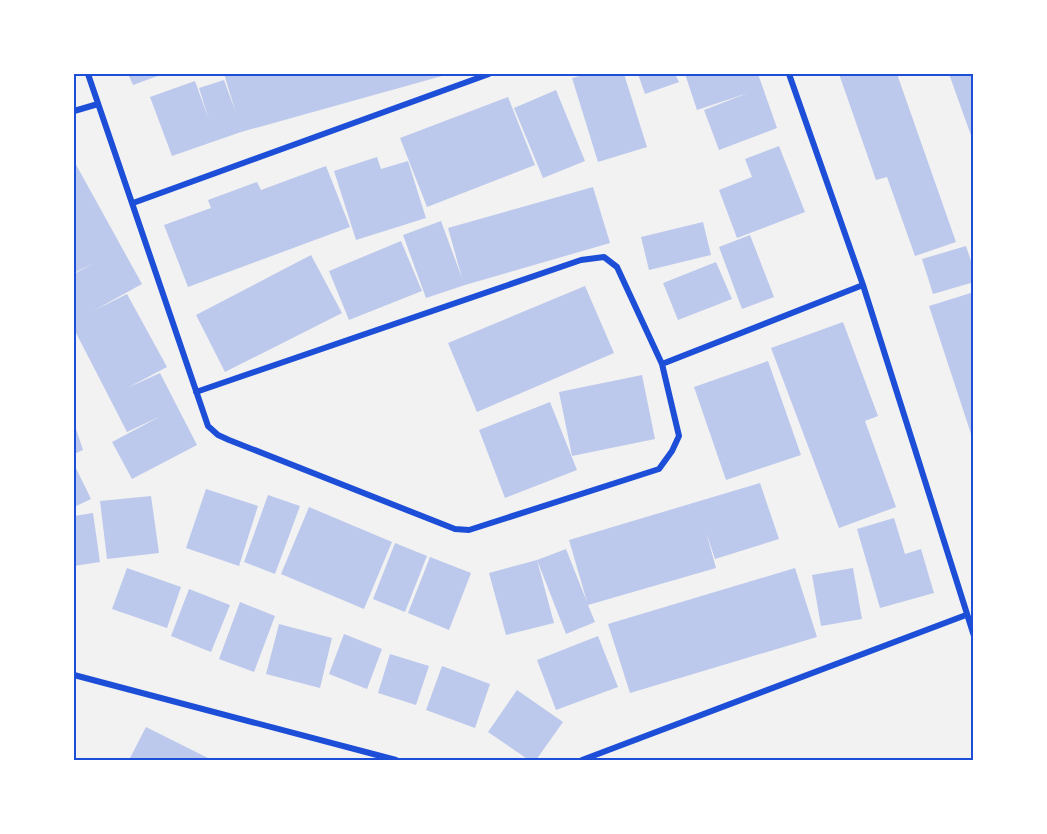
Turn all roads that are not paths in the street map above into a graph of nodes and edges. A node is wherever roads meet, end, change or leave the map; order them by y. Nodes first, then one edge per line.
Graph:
1 (88, 74) edge
2 (489, 74) edge
3 (789, 74) edge
4 (99, 104) junction
5 (74, 111) edge
6 (133, 203) junction
7 (863, 285) junction
8 (662, 364) junction
9 (196, 392) junction
10 (966, 615) junction
11 (974, 636) edge
12 (74, 675) edge
13 (396, 760) edge
14 (582, 760) edge

1 - 4 street
2 - 6 street
3 - 7 street
4 - 5 street
4 - 6 street
6 - 9 street
7 - 8 street
7 - 10 street
8 - 9 street
8 - 9 street
10 - 11 street
10 - 14 street
12 - 13 street

